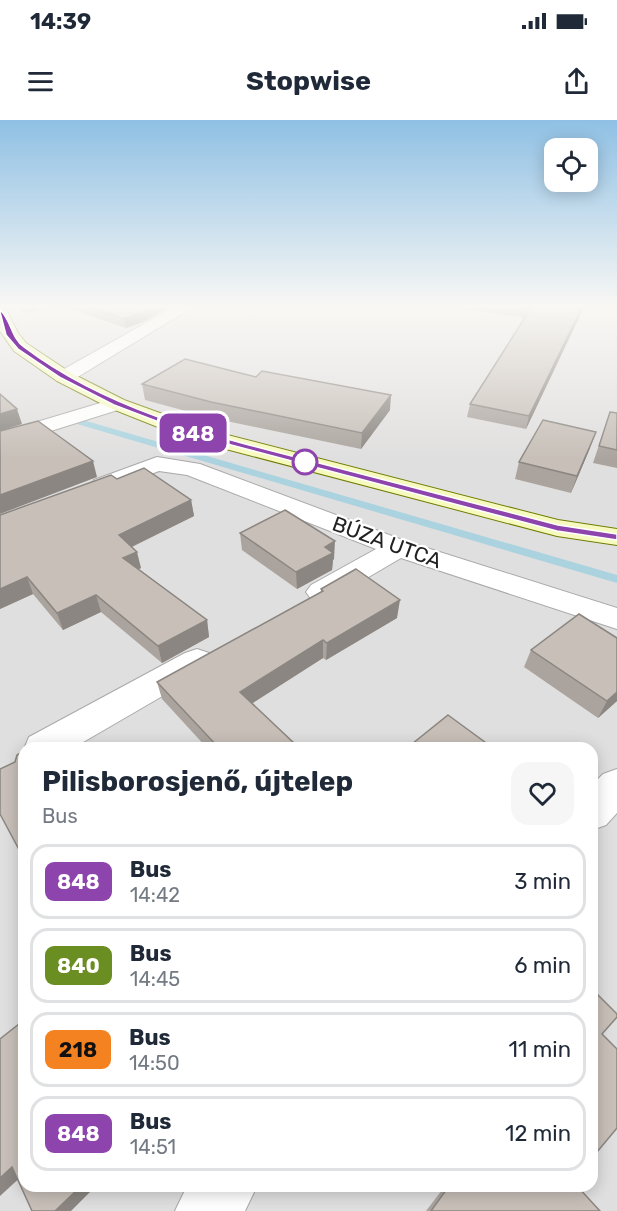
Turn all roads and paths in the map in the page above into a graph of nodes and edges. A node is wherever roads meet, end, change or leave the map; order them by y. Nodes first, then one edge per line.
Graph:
1 (36, 358) edge
2 (97, 358) edge
3 (64, 377) junction
4 (117, 404) junction
5 (0, 440) edge
6 (84, 492) edge
7 (617, 537) edge
8 (398, 548) junction
9 (296, 606) edge
10 (617, 619) edge
11 (225, 646) edge
12 (54, 742) edge
13 (617, 786) edge
14 (598, 806) edge
15 (222, 1192) edge
16 (205, 1211) edge

1 - 3 street
2 - 3 street
3 - 4 street
4 - 5 street
4 - 7 street
6 - 8 street, BÚZA UTCA
8 - 9 street
8 - 10 street, BÚZA UTCA
11 - 12 street
13 - 14 street
15 - 16 street

